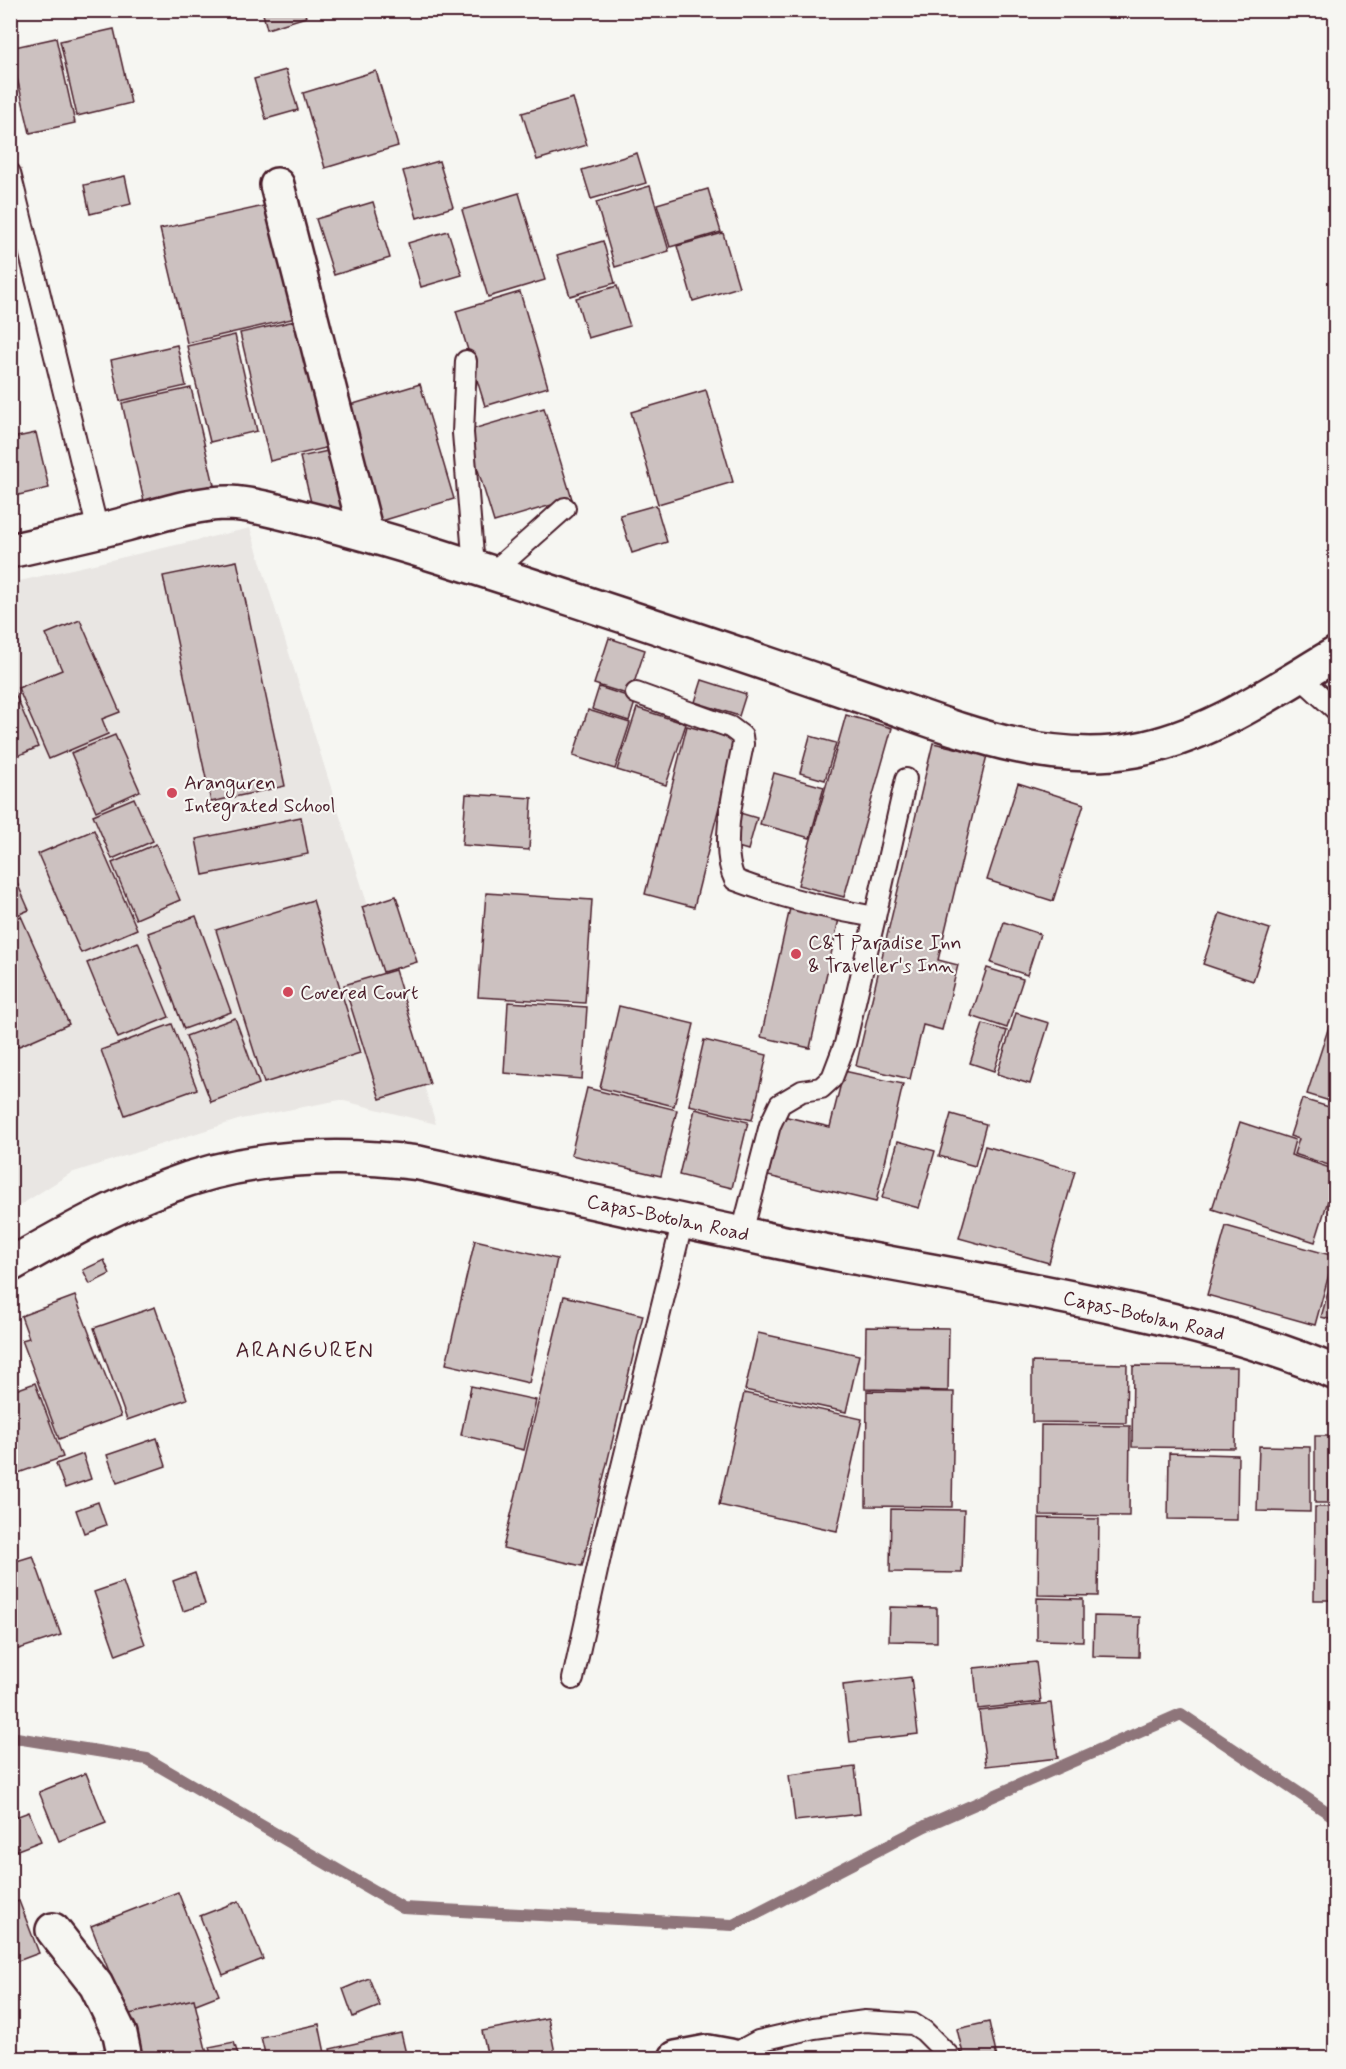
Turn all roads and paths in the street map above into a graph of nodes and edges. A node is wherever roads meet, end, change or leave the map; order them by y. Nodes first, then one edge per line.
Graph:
1 (10, 173) edge
2 (277, 185) dead end
3 (466, 362) dead end
4 (565, 508) dead end
5 (98, 531) junction
6 (366, 533) junction
7 (10, 551) edge
8 (483, 570) junction
9 (1335, 654) edge
10 (1299, 675) junction
11 (636, 693) dead end
12 (1335, 710) edge
13 (906, 779) dead end
14 (875, 917) junction
15 (683, 1220) junction
16 (742, 1233) junction
17 (10, 1265) edge
18 (1335, 1372) edge
19 (573, 1679) dead end
20 (53, 1930) dead end
21 (730, 2057) edge
22 (125, 2058) edge
23 (676, 2058) edge
24 (951, 2058) edge

1 - 5 lane
2 - 6 street
3 - 8 lane
4 - 8 lane
5 - 6 street
5 - 7 street
6 - 8 street
8 - 10 street
9 - 10 street
10 - 12 lane
11 - 14 lane
13 - 14 lane
14 - 16 lane
15 - 16 street, Capas-Botolan Road
15 - 17 street, Capas-Botolan Road
15 - 19 lane
16 - 18 street, Capas-Botolan Road
20 - 22 street
21 - 23 street
21 - 24 lane

